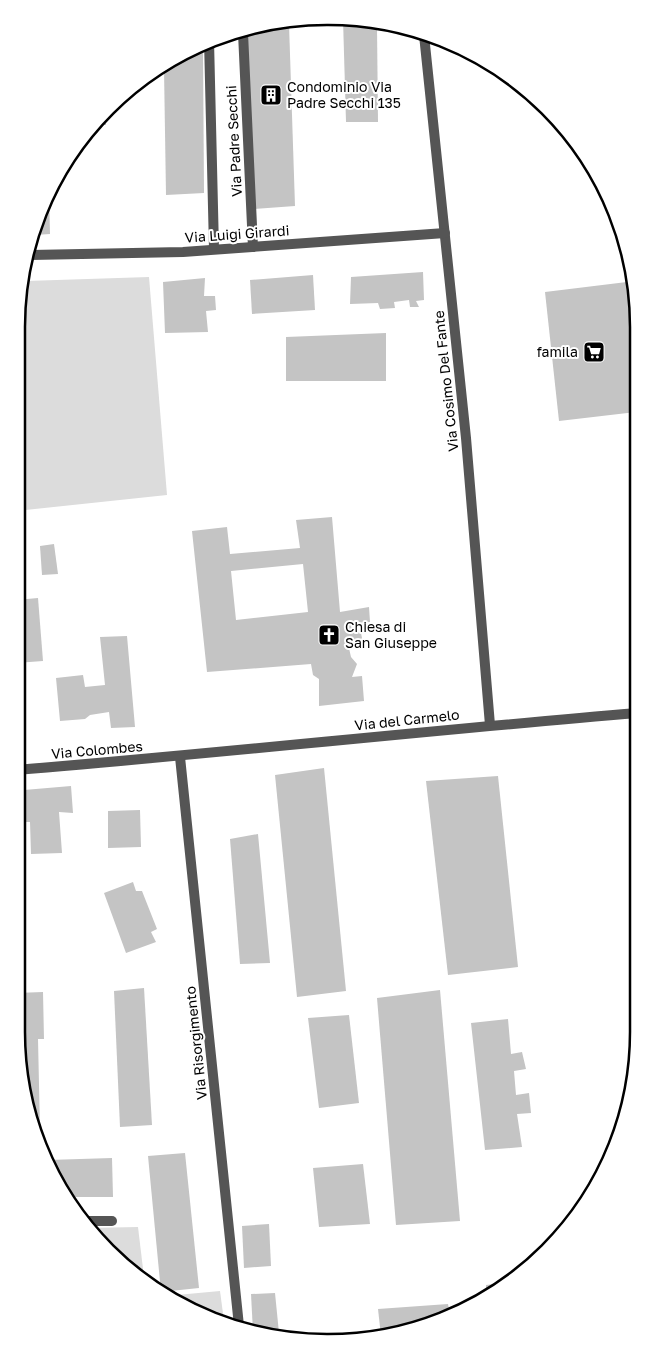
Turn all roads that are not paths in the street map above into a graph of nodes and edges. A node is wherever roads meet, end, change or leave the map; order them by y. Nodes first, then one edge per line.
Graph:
1 (243, 37) edge
2 (425, 41) edge
3 (209, 49) edge
4 (445, 234) junction
5 (253, 247) junction
6 (214, 249) junction
7 (34, 255) edge
8 (630, 714) edge
9 (490, 725) junction
10 (180, 757) junction
11 (25, 769) edge
12 (92, 1221) edge
13 (112, 1221) dead end
14 (238, 1321) edge

1 - 5 street, Via Padre Secchi
2 - 4 street, Via Cosimo Del Fante
3 - 6 street, Via Padre Secchi
4 - 5 street, Via Luigi Girardi
4 - 9 street, Via Cosimo Del Fante
5 - 6 street, Via Luigi Girardi
6 - 7 street, Via Luigi Girardi
8 - 9 street, Via del Carmelo
9 - 10 street, Via del Carmelo
10 - 11 street, Via Colombes
10 - 14 street, Via Risorgimento
12 - 13 street

